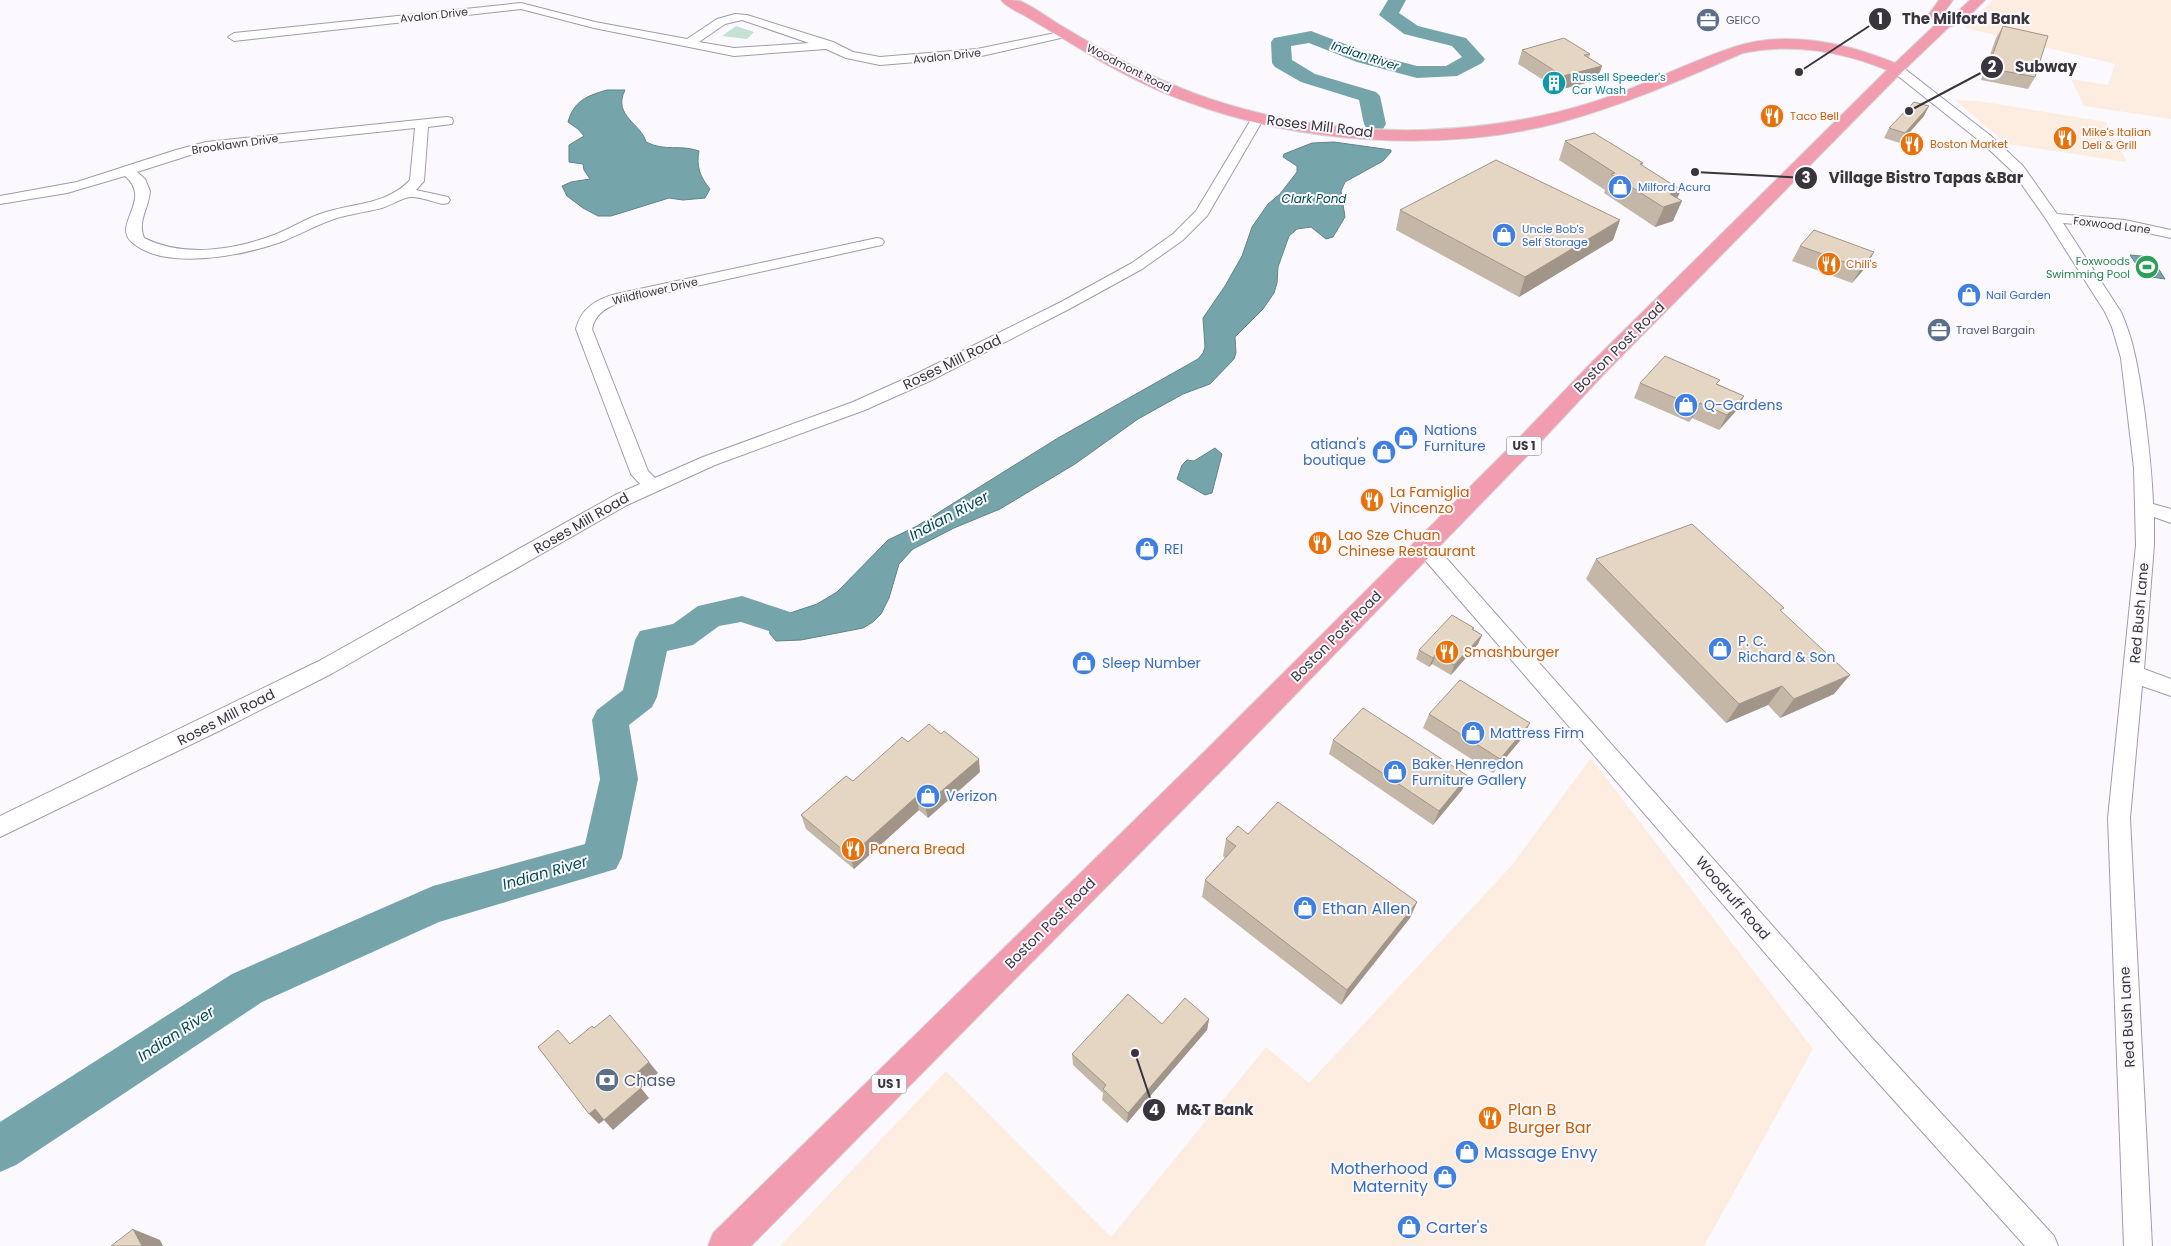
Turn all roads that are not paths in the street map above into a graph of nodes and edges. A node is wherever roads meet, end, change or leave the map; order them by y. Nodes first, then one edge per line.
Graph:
1 (1008, 0) edge
2 (1946, 0) edge
3 (1978, 0) edge
4 (1944, 24) junction
5 (1065, 34) junction
6 (234, 37) dead end
7 (689, 43) junction
8 (829, 46) junction
9 (1897, 69) junction
10 (1258, 118) junction
11 (447, 121) dead end
12 (422, 125) junction
13 (127, 171) junction
14 (408, 192) junction
15 (0, 200) edge
16 (443, 200) dead end
17 (2053, 218) junction
18 (2171, 234) edge
19 (877, 242) dead end
20 (652, 485) junction
21 (2143, 506) junction
22 (2171, 516) edge
23 (1425, 547) junction
24 (2134, 674) junction
25 (2171, 688) edge
26 (0, 827) edge
27 (726, 1246) edge
28 (2044, 1246) edge
29 (2138, 1246) edge

1 - 5 main road, Woodmont Road
2 - 4 main road
3 - 4 main road, Boston Post Road / US 1
4 - 9 main road, Boston Post Road / US 1
5 - 8 street, Avalon Drive
5 - 10 main road, Woodmont Road
6 - 7 street, Avalon Drive
7 - 8 street, Avalon Drive
7 - 8 street, Avalon Drive
9 - 10 main road, Roses Mill Road
9 - 17 street, Red Bush Lane
9 - 23 main road, Boston Post Road / US 1
10 - 20 street, Roses Mill Road
11 - 12 street, Brooklawn Drive
12 - 13 street, Brooklawn Drive
12 - 14 street
13 - 14 street
13 - 15 street, Brooklawn Drive
14 - 16 street
17 - 18 street, Foxwood Lane
17 - 21 street, Red Bush Lane
19 - 20 street, Wildflower Drive
20 - 26 street, Roses Mill Road
21 - 22 street
21 - 24 street, Red Bush Lane
23 - 27 main road, Boston Post Road / US 1
23 - 28 street, Woodruff Road
24 - 25 street
24 - 29 street, Red Bush Lane

